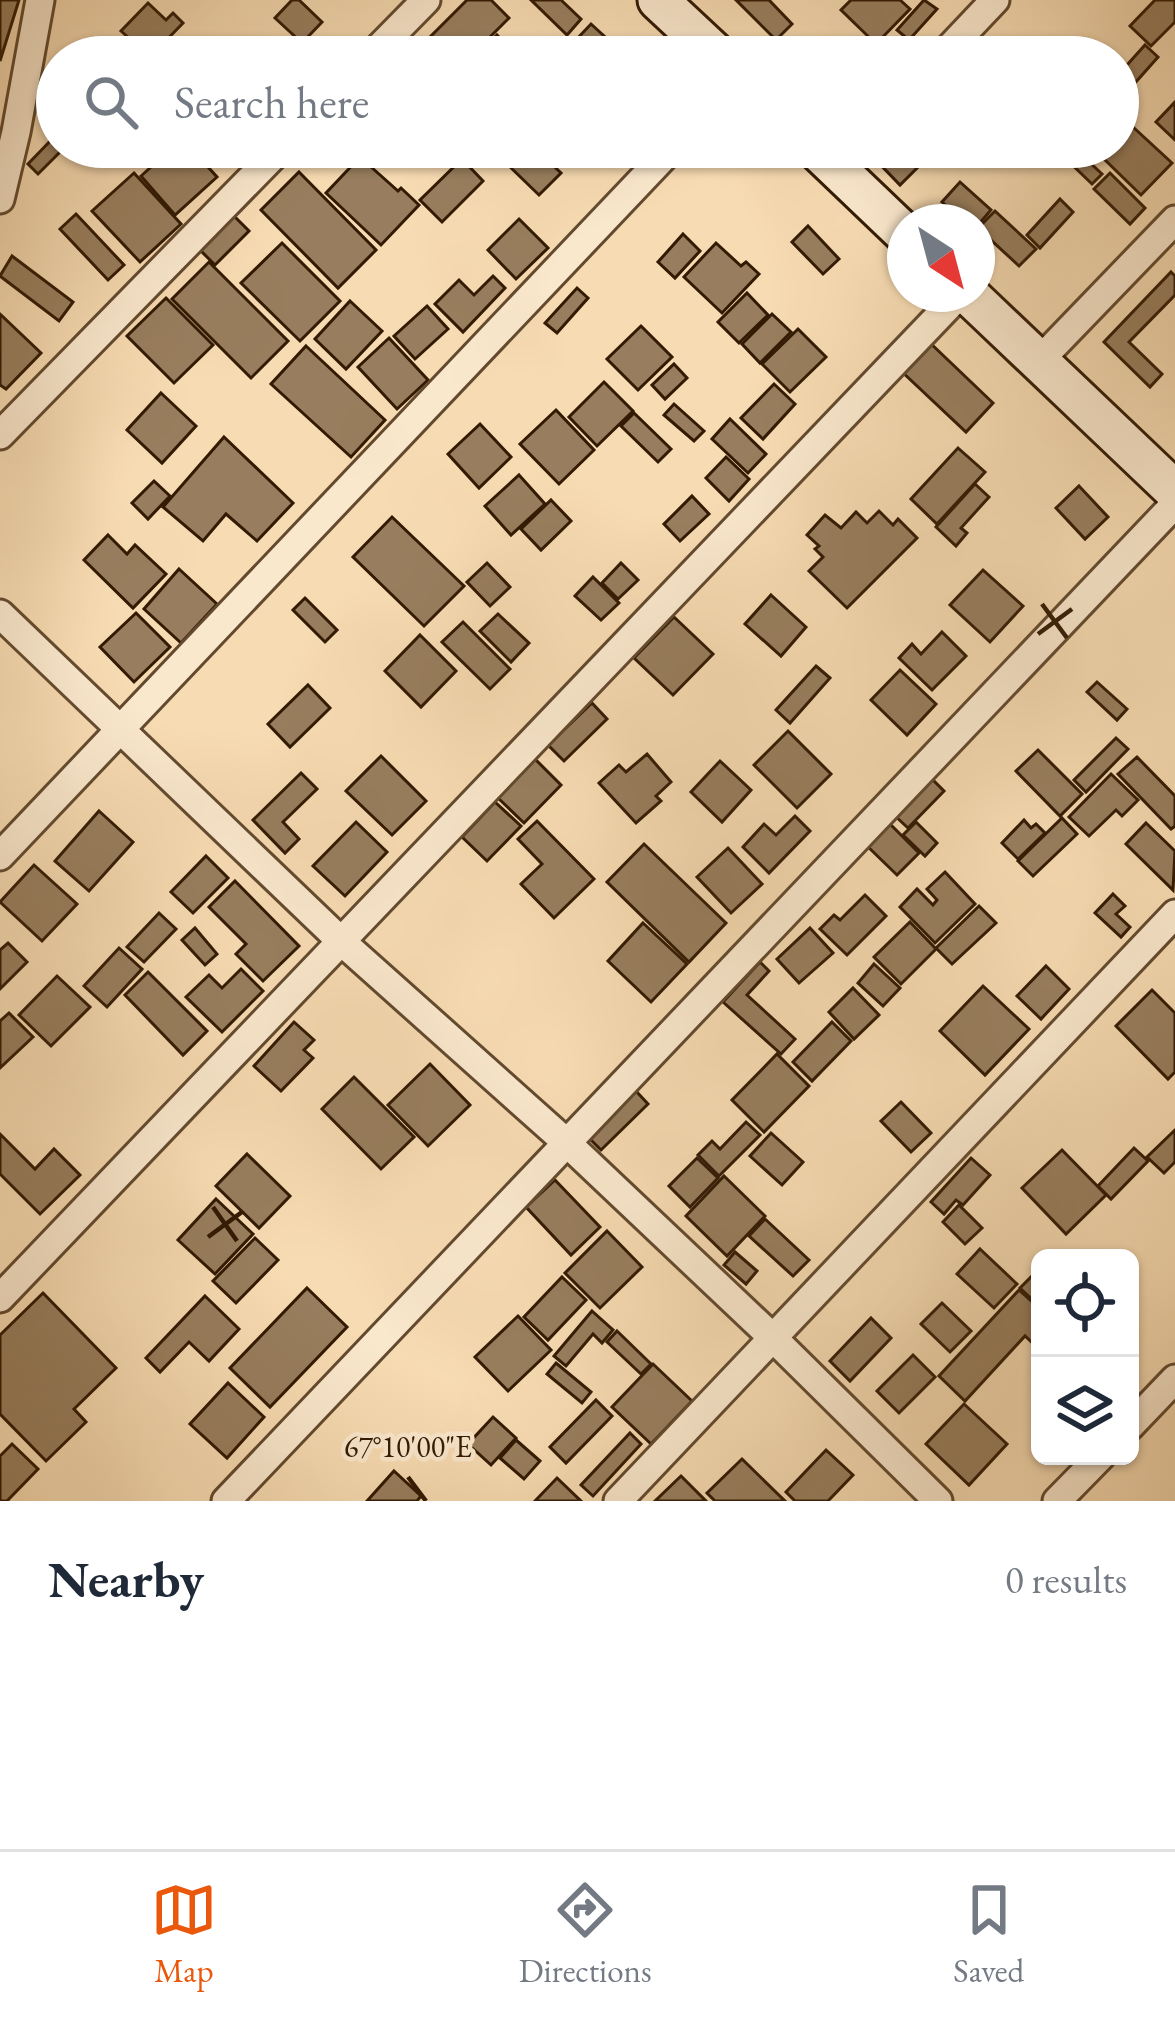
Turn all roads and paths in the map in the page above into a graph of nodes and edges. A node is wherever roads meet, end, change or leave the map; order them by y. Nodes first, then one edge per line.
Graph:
1 (40, 0) edge
2 (426, 0) edge
3 (658, 0) edge
4 (994, 0) edge
5 (391, 36) edge
6 (696, 36) edge
7 (961, 36) edge
8 (261, 168) edge
9 (654, 168) edge
10 (848, 168) edge
11 (0, 199) edge
12 (887, 213) edge
13 (1175, 220) edge
14 (947, 312) edge
15 (984, 312) edge
16 (1039, 361) junction
17 (0, 435) edge
18 (1175, 491) edge
19 (1175, 504) edge
20 (0, 614) edge
21 (120, 730) junction
22 (0, 856) edge
23 (1175, 914) edge
24 (342, 942) junction
25 (567, 1143) junction
26 (0, 1298) edge
27 (773, 1338) junction
28 (1175, 1379) edge
29 (1139, 1417) edge
30 (1092, 1465) edge
31 (226, 1501) edge
32 (618, 1501) edge
33 (938, 1501) edge
34 (1057, 1501) edge

1 - 11 street
2 - 5 street
3 - 6 street
4 - 7 street
8 - 17 street
9 - 21 street
10 - 12 street
13 - 16 street
14 - 24 street
15 - 16 street
16 - 18 street
19 - 25 street
20 - 21 street
21 - 22 street
21 - 24 street
23 - 27 street
24 - 25 street
24 - 26 street
25 - 27 street
25 - 31 street
27 - 32 street
27 - 33 street
28 - 29 street
30 - 34 street

